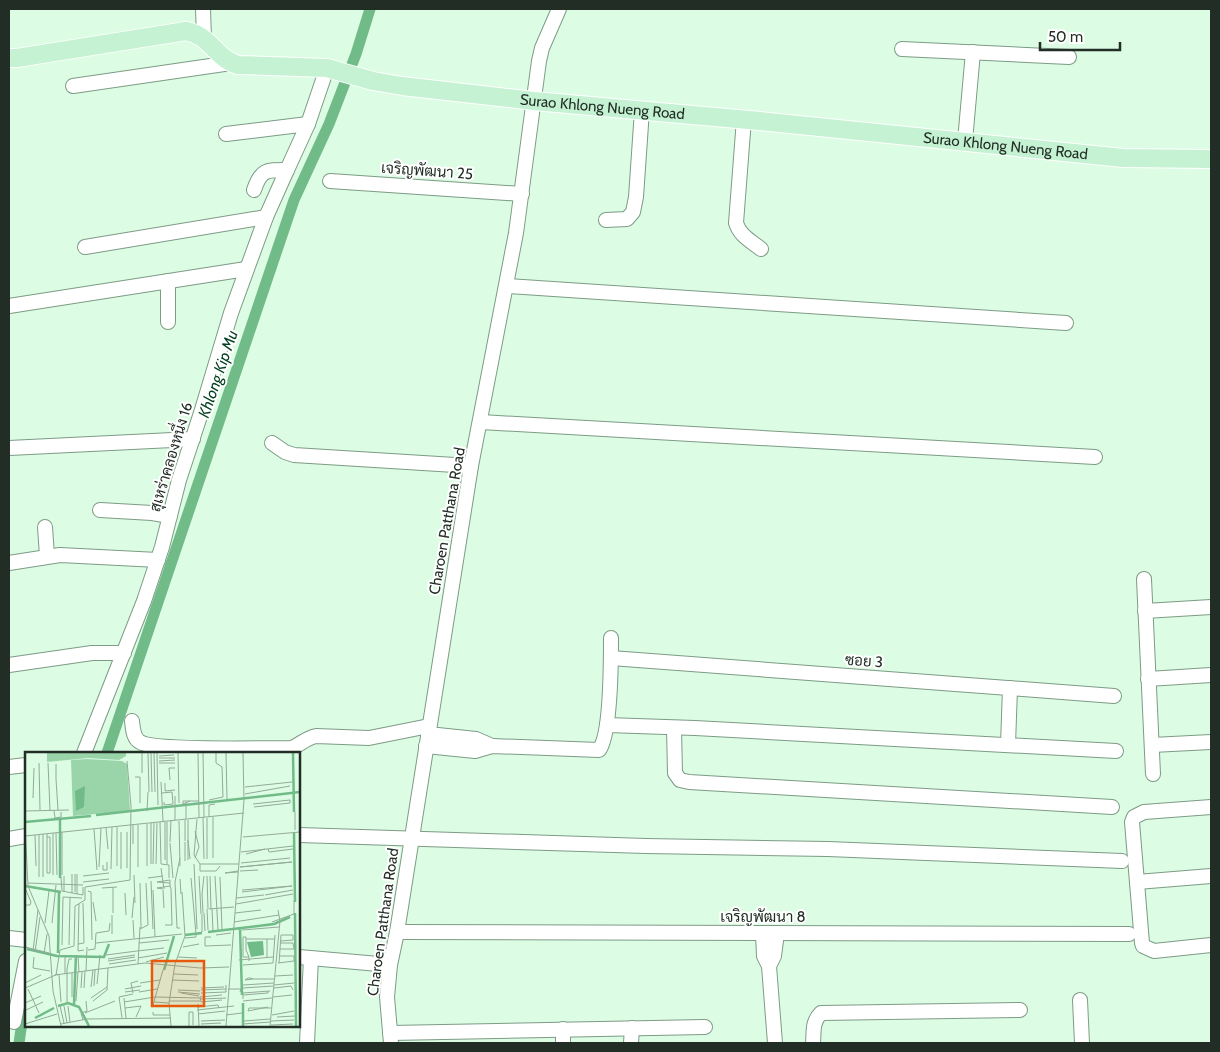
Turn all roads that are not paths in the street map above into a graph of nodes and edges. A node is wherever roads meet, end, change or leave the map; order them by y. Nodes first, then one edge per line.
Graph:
1 (203, 9) edge
2 (559, 9) edge
3 (204, 38) junction
4 (902, 49) dead end
5 (973, 52) junction
6 (1069, 57) dead end
7 (9, 58) edge
8 (231, 63) junction
9 (328, 68) junction
10 (73, 86) dead end
11 (534, 101) junction
12 (642, 110) junction
13 (744, 119) junction
14 (308, 124) junction
15 (226, 134) dead end
16 (965, 141) junction
17 (1211, 160) edge
18 (287, 170) junction
19 (330, 181) dead end
20 (254, 190) dead end
21 (522, 194) junction
22 (266, 217) junction
23 (606, 220) dead end
24 (85, 247) dead end
25 (761, 249) dead end
26 (246, 269) junction
27 (168, 281) junction
28 (506, 286) junction
29 (9, 306) edge
30 (168, 322) dead end
31 (1066, 323) dead end
32 (481, 422) junction
33 (193, 439) junction
34 (272, 443) dead end
35 (9, 448) edge
36 (1095, 457) dead end
37 (471, 466) junction
38 (100, 510) dead end
39 (170, 516) junction
40 (45, 527) dead end
41 (47, 556) junction
42 (158, 560) junction
43 (9, 563) edge
44 (1144, 579) dead end
45 (1211, 607) edge
46 (1145, 610) junction
47 (611, 638) dead end
48 (124, 652) junction
49 (611, 658) junction
50 (9, 665) edge
51 (1211, 675) edge
52 (1148, 679) junction
53 (1010, 688) junction
54 (1114, 696) dead end
55 (132, 721) dead end
56 (607, 725) junction
57 (674, 728) junction
58 (428, 736) junction
59 (1211, 742) edge
60 (1008, 745) junction
61 (1152, 745) junction
62 (1116, 751) dead end
63 (84, 752) edge
64 (25, 765) edge
65 (9, 768) edge
66 (1153, 774) dead end
67 (1112, 807) dead end
68 (1211, 807) edge
69 (300, 835) edge
70 (25, 836) edge
71 (9, 839) edge
72 (411, 839) junction
73 (1122, 861) dead end
74 (1211, 876) edge
75 (1137, 882) junction
76 (397, 932) junction
77 (770, 933) junction
78 (1129, 934) dead end
79 (9, 938) edge
80 (25, 940) edge
81 (1211, 945) edge
82 (305, 958) edge
83 (390, 965) junction
84 (25, 966) edge
85 (1080, 1000) dead end
86 (1020, 1010) dead end
87 (14, 1022) dead end
88 (705, 1027) dead end
89 (632, 1028) junction
90 (563, 1036) edge
91 (495, 1037) edge
92 (390, 1038) edge
93 (423, 1038) edge
94 (307, 1043) edge
95 (631, 1043) edge
96 (775, 1043) edge
97 (813, 1043) edge
98 (1082, 1043) edge

1 - 3 street
2 - 11 street, Charoen Patthana Road
3 - 7 main road
3 - 8 main road
4 - 5 street
5 - 6 street
5 - 16 street
8 - 9 main road, Surao Khlong Nueng Road
8 - 10 street
9 - 11 main road, Surao Khlong Nueng Road
9 - 14 street, สุเหร่าคลองหนึ่ง 16
11 - 12 main road, Surao Khlong Nueng Road
11 - 21 street, Charoen Patthana Road
12 - 13 main road, Surao Khlong Nueng Road
12 - 23 street
13 - 16 main road, Surao Khlong Nueng Road
13 - 25 street
14 - 15 street
14 - 18 street, สุเหร่าคลองหนึ่ง 16
16 - 17 main road, Surao Khlong Nueng Road
18 - 20 street
18 - 22 street, สุเหร่าคลองหนึ่ง 16
19 - 21 street, เจริญพัฒนา 25
21 - 28 street, Charoen Patthana Road
22 - 24 street
22 - 26 street, สุเหร่าคลองหนึ่ง 16
26 - 27 street
26 - 33 street, สุเหร่าคลองหนึ่ง 16
27 - 29 street
27 - 30 street
28 - 31 street
28 - 32 street, Charoen Patthana Road
32 - 36 street
32 - 37 street, Charoen Patthana Road
33 - 35 street
33 - 39 street, สุเหร่าคลองหนึ่ง 16
34 - 37 street
37 - 58 street, Charoen Patthana Road
38 - 39 street
39 - 42 street, สุเหร่าคลองหนึ่ง 16
40 - 41 street
41 - 42 street
41 - 43 street
42 - 48 street, สุเหร่าคลองหนึ่ง 16
44 - 46 street
45 - 46 street
46 - 52 street
47 - 49 street
48 - 50 street
48 - 63 street, สุเหร่าคลองหนึ่ง 16
49 - 53 street, ซอย 3
49 - 56 street
51 - 52 street
52 - 61 street
53 - 54 street, ซอย 3
53 - 60 street
55 - 58 street
56 - 57 street
56 - 58 street
57 - 60 street
57 - 67 street
58 - 72 street, Charoen Patthana Road
59 - 61 street
60 - 62 street
61 - 66 street
64 - 65 street
68 - 75 street
69 - 72 street
70 - 71 street
72 - 73 street
72 - 76 street, Charoen Patthana Road
74 - 75 street
75 - 81 street
76 - 77 street, เจริญพัฒนา 8
76 - 83 street, Charoen Patthana Road
77 - 78 street, เจริญพัฒนา 8
77 - 96 street
79 - 80 street
82 - 83 street
82 - 94 street
83 - 92 street, Charoen Patthana Road
84 - 87 street
85 - 98 street
86 - 97 street
88 - 89 street
89 - 90 street
89 - 95 street
90 - 91 street
91 - 93 street
92 - 93 street

